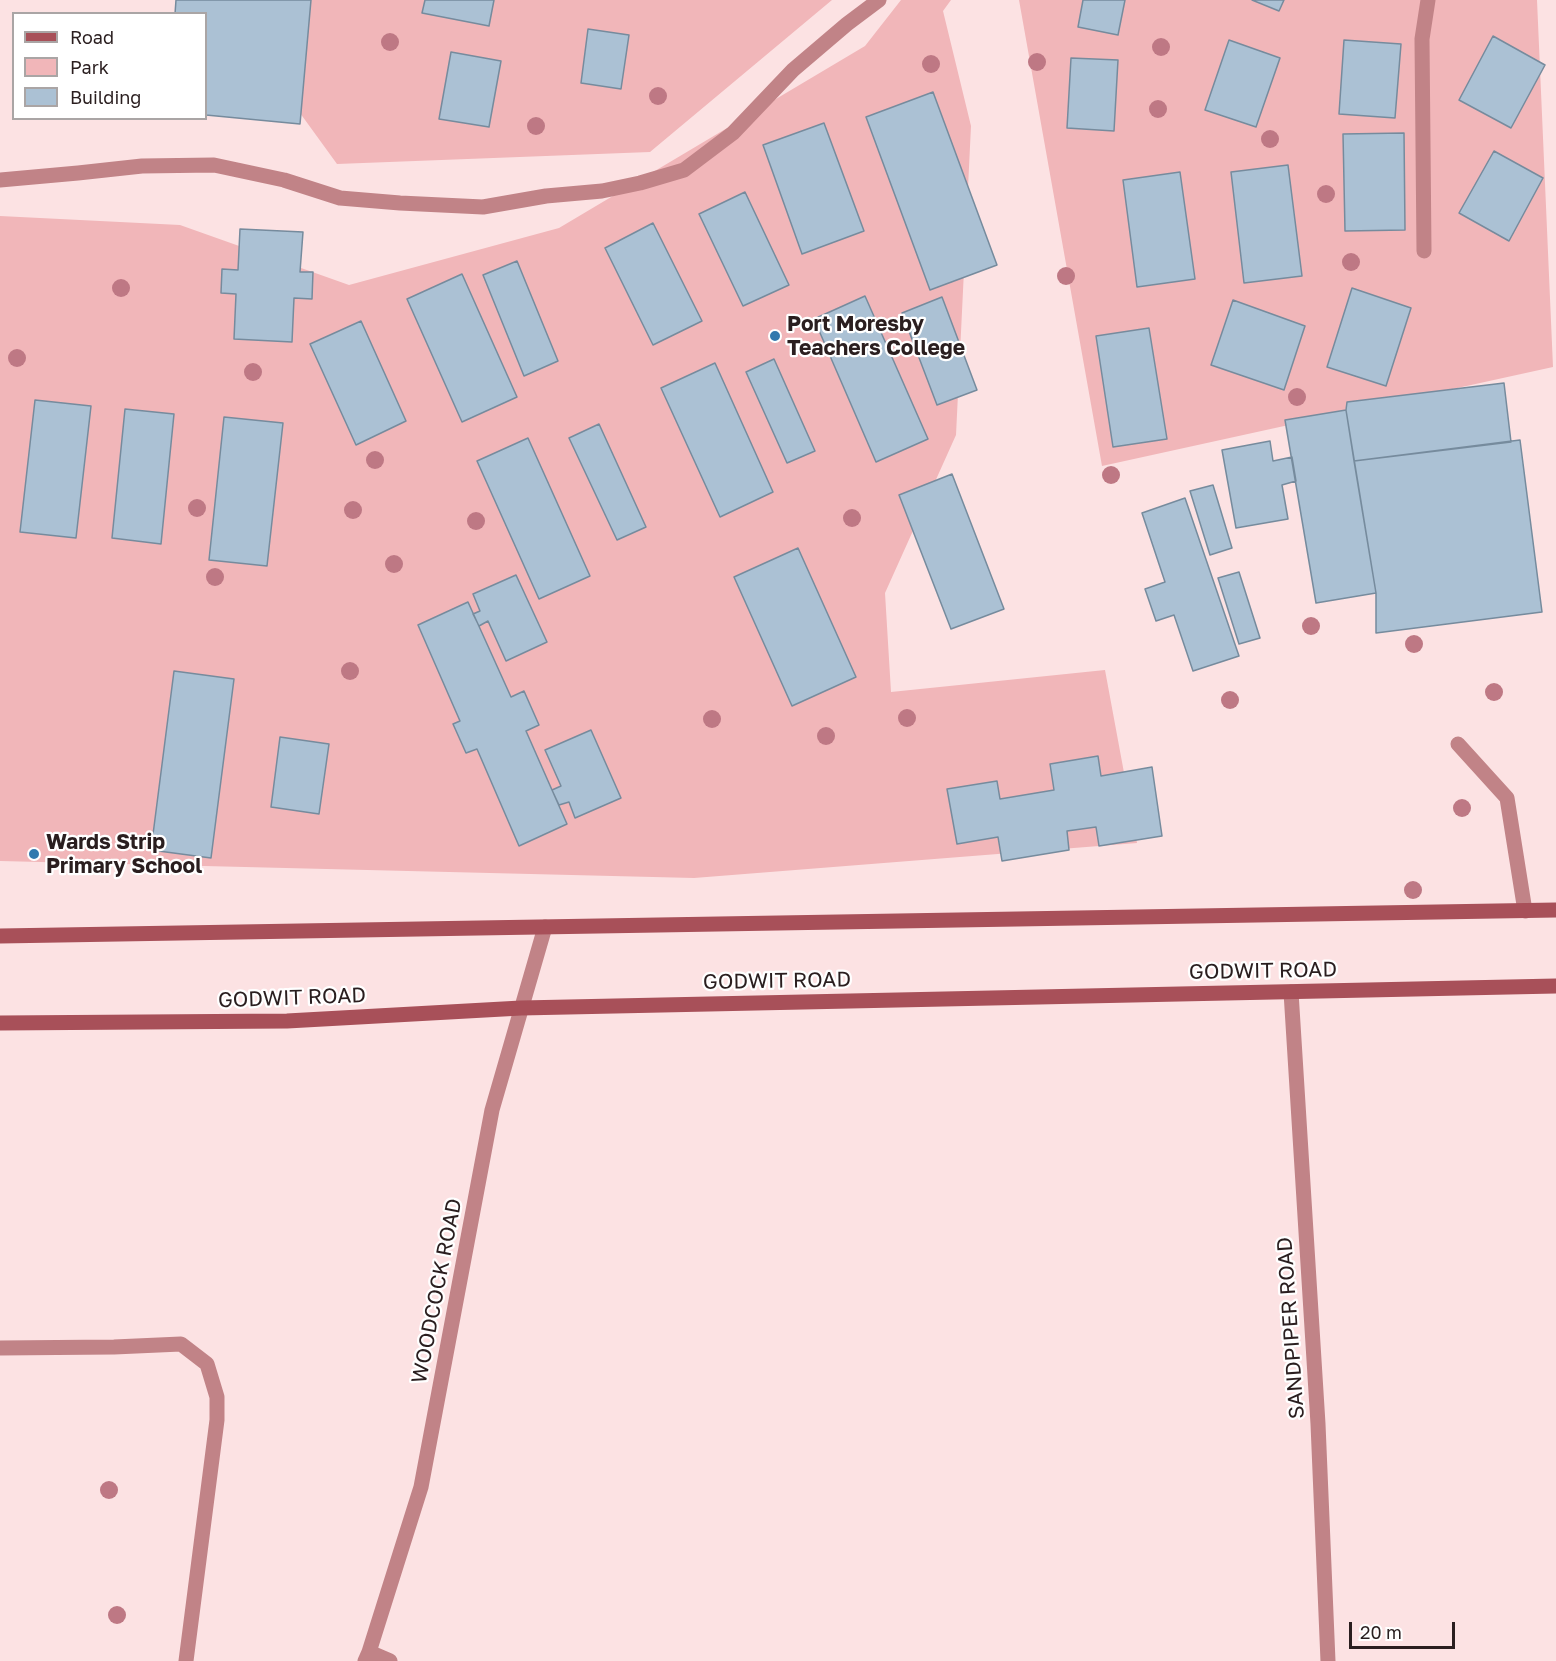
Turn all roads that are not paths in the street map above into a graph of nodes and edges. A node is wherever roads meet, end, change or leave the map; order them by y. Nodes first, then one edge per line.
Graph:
1 (879, 0) edge
2 (1428, 0) edge
3 (0, 180) edge
4 (1424, 251) dead end
5 (1458, 744) dead end
6 (1556, 910) edge
7 (1525, 911) junction
8 (545, 927) junction
9 (0, 936) edge
10 (1556, 987) edge
11 (1291, 992) junction
12 (521, 1008) junction
13 (0, 1023) edge
14 (0, 1348) edge
15 (367, 1657) edge
16 (186, 1661) edge
17 (390, 1661) edge
18 (1328, 1661) edge

1 - 3 street
2 - 4 street
5 - 7 street
6 - 7 main road
7 - 8 main road
8 - 9 main road
8 - 12 street, WOODCOCK ROAD
10 - 11 main road, GODWIT ROAD
11 - 12 main road, GODWIT ROAD
11 - 18 street, SANDPIPER ROAD
12 - 13 main road, GODWIT ROAD
12 - 15 street, WOODCOCK ROAD
14 - 16 street
15 - 17 street

